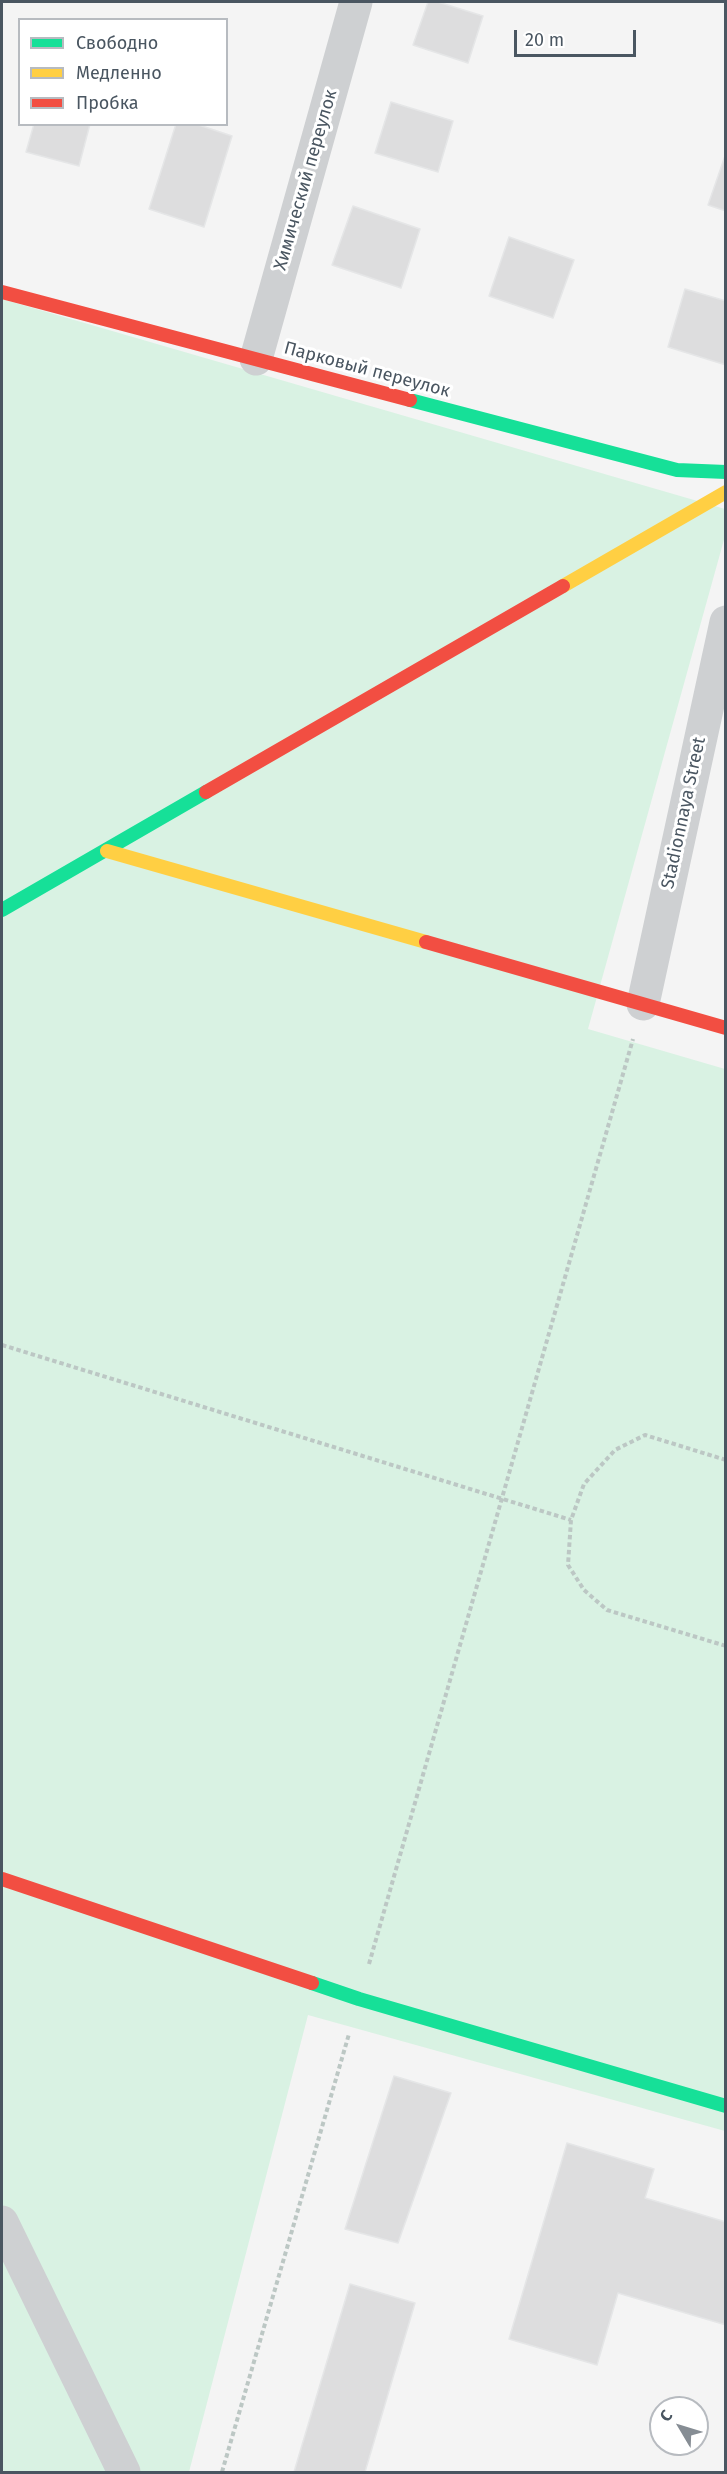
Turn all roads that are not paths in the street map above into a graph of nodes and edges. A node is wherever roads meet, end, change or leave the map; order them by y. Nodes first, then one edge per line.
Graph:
1 (356, 2) edge
2 (2, 292) edge
3 (256, 359) junction
4 (726, 472) edge
5 (726, 492) edge
6 (726, 622) edge
7 (107, 851) junction
8 (2, 910) edge
9 (644, 1004) junction
10 (726, 1028) edge
11 (2, 1879) edge
12 (726, 2106) edge
13 (2, 2222) edge
14 (124, 2472) edge

1 - 3 street, Химический переулок
2 - 3 street, Парковый переулок
3 - 4 street, Парковый переулок
5 - 7 street
6 - 9 street, Stadionnaya Street
7 - 8 street
7 - 9 street
9 - 10 street
11 - 12 street
13 - 14 street

